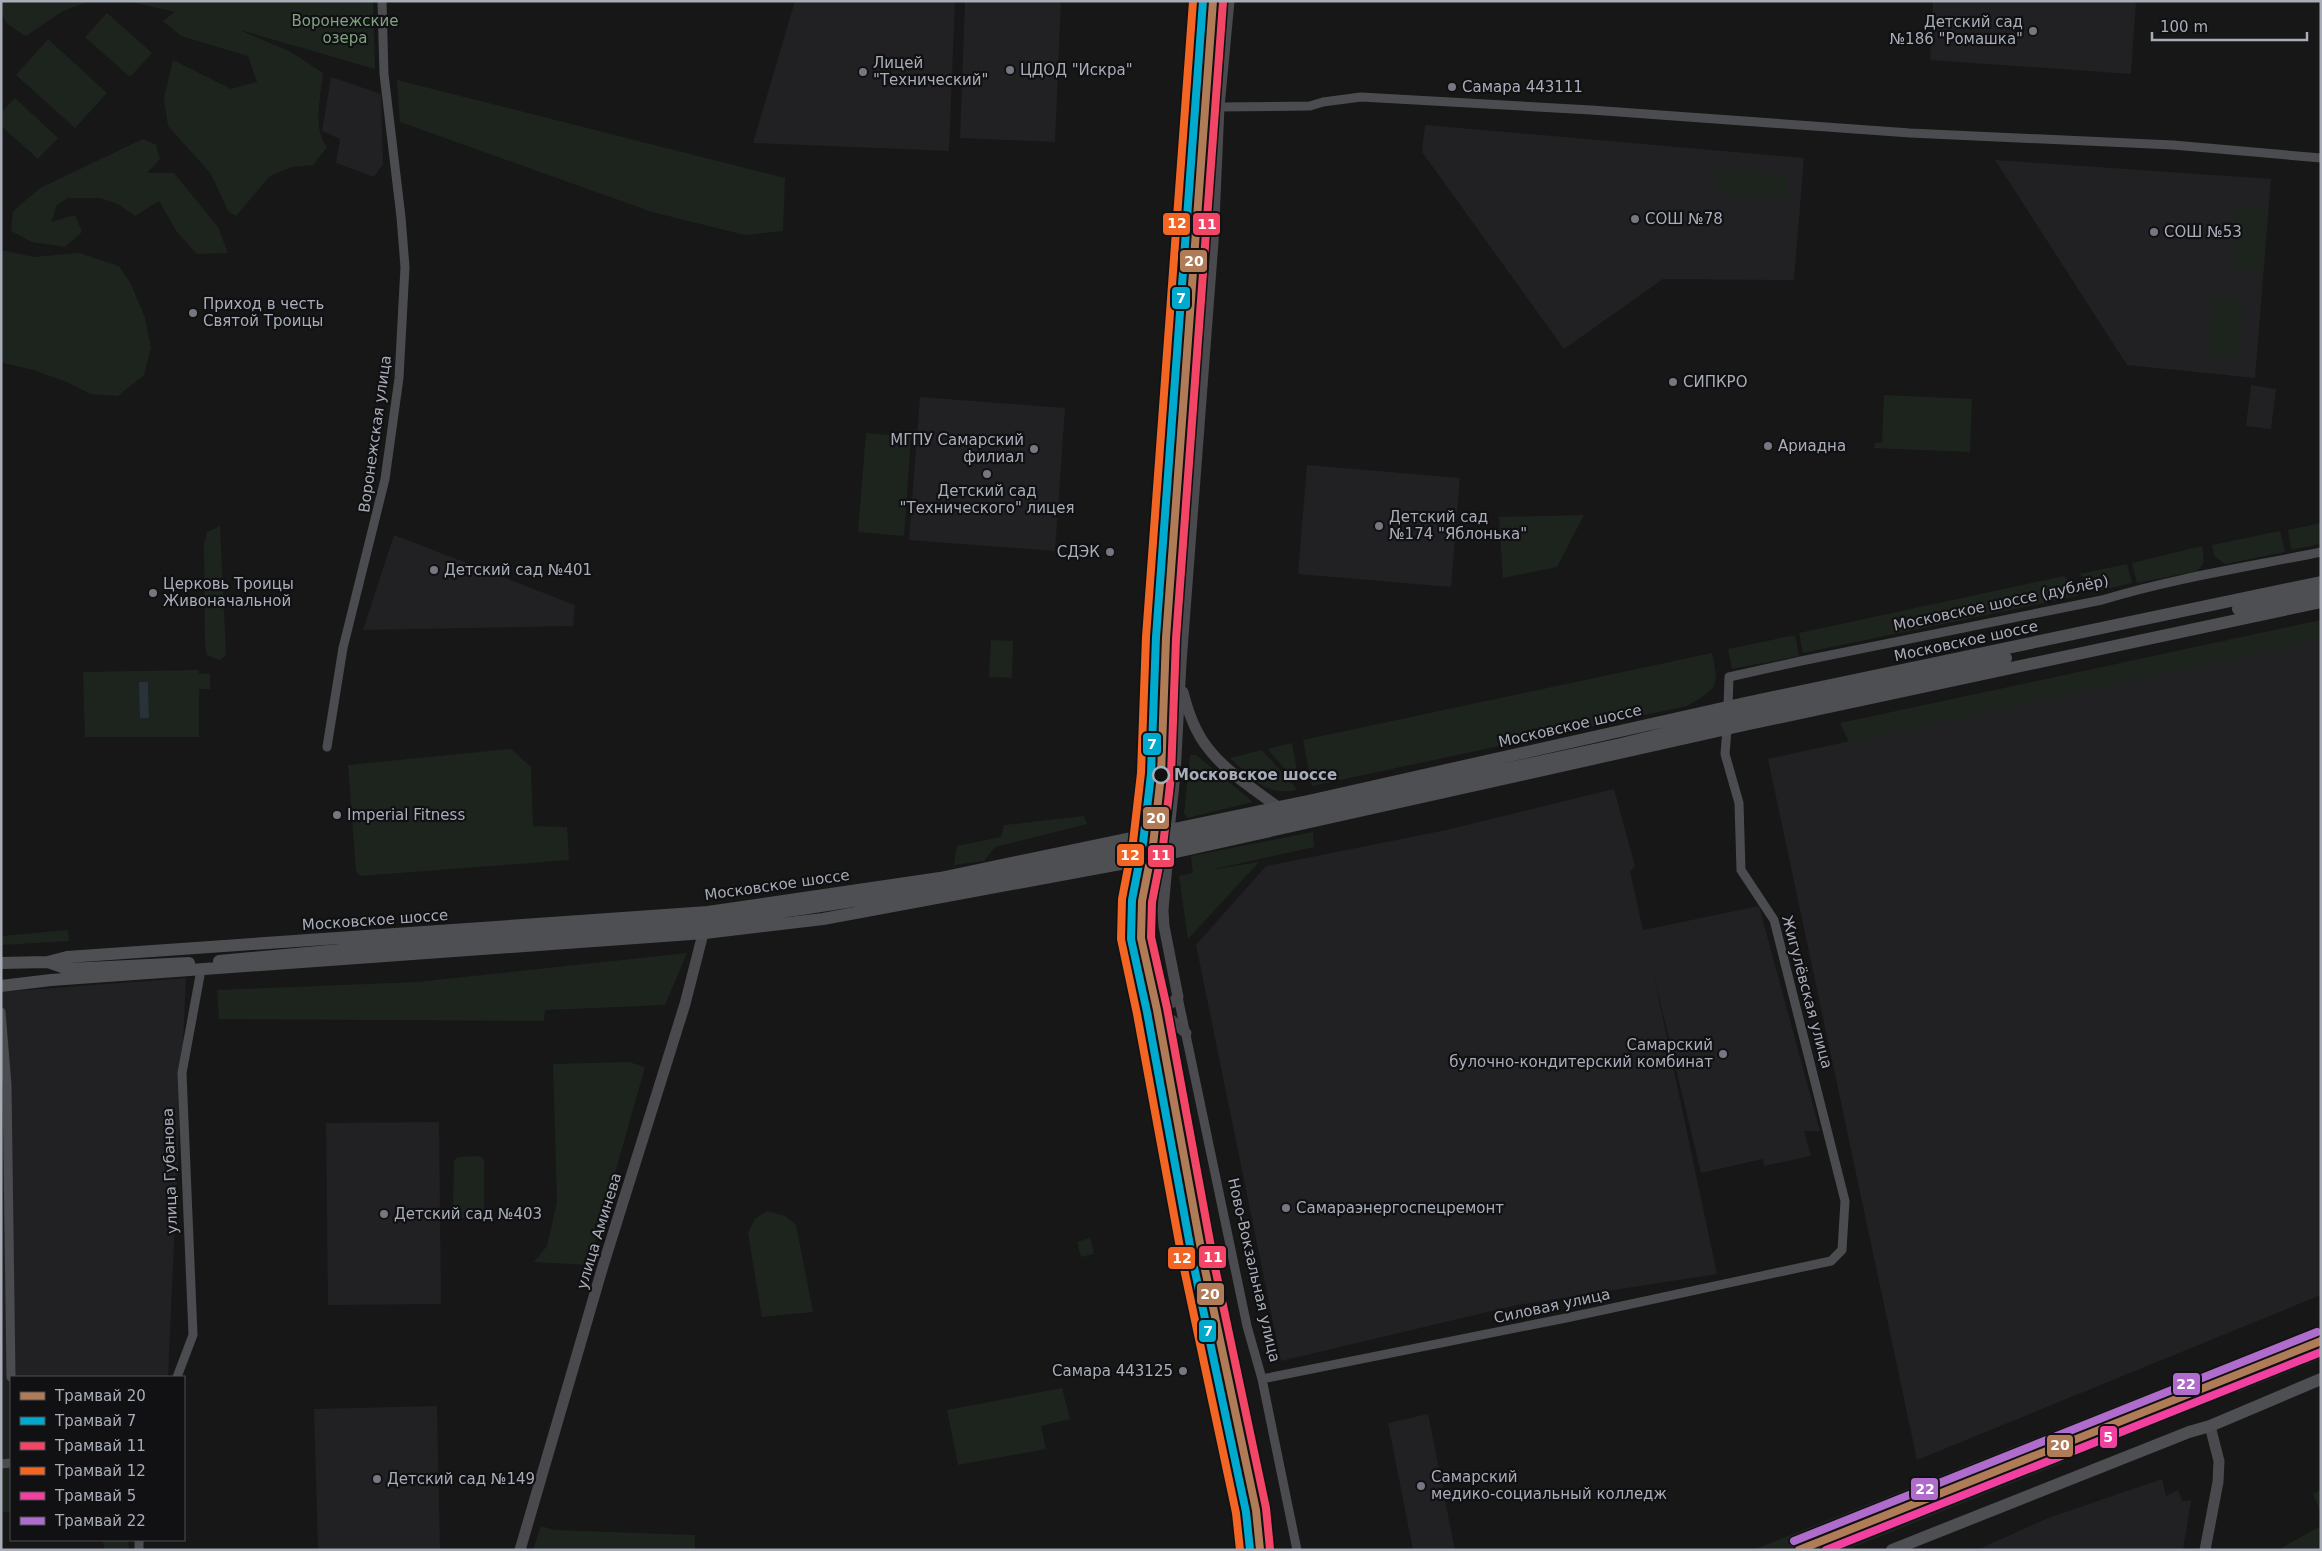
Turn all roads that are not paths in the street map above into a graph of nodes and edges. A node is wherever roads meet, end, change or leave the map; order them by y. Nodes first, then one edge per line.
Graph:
1 (382, 1) edge
2 (1197, 1) edge
3 (1229, 1) edge
4 (1219, 107) junction
5 (2321, 158) edge
6 (2321, 552) edge
7 (2321, 582) edge
8 (2321, 591) edge
9 (2321, 602) edge
10 (1180, 685) junction
11 (1728, 718) junction
12 (327, 747) dead end
13 (1278, 807) junction
14 (1288, 815) junction
15 (1169, 842) junction
16 (1133, 850) junction
17 (705, 927) junction
18 (48, 962) junction
19 (1, 963) edge
20 (202, 966) junction
21 (68, 969) junction
22 (51, 980) junction
23 (1, 986) edge
24 (1178, 997) junction
25 (1151, 1007) junction
26 (1, 1012) edge
27 (1185, 1032) junction
28 (1842, 1250) joint
29 (5, 1254) edge
30 (11, 1376) edge
31 (178, 1376) edge
32 (1262, 1379) junction
33 (2321, 1379) edge
34 (2210, 1426) junction
35 (520, 1550) edge
36 (1297, 1550) edge
37 (1892, 1550) edge
38 (2205, 1550) edge

1 - 12 street, Воронежская улица
2 - 16 main road
3 - 4 main road, Ново-Вокзальная улица
4 - 5 street
4 - 10 main road, Ново-Вокзальная улица
6 - 11 street, Московское шоссе (дублёр)
7 - 11 main road, Московское шоссе
8 - 11 main road, Московское шоссе
9 - 11 main road, Московское шоссе
10 - 13 main road
10 - 15 main road, Ново-Вокзальная улица
11 - 13 main road, Московское шоссе
11 - 14 main road, Московское шоссе
11 - 15 main road, Московское шоссе
11 - 28 street, Жигулёвская улица
13 - 14 main road
13 - 15 main road, Московское шоссе
14 - 15 main road, Московское шоссе
15 - 16 main road, Московское шоссе
15 - 24 main road, Ново-Вокзальная улица
16 - 17 main road, Московское шоссе
16 - 18 main road, Московское шоссе
16 - 25 main road
17 - 20 main road, Московское шоссе
17 - 35 main road, улица Аминева
18 - 19 main road, Московское шоссе
18 - 21 main road, Московское шоссе
20 - 21 main road, Московское шоссе
20 - 22 main road, Московское шоссе
20 - 31 street, улица Губанова
21 - 22 main road, Московское шоссе
22 - 23 main road, Московское шоссе
24 - 25 main road
24 - 27 street, Ново-Вокзальная улица
25 - 27 main road
26 - 29 street
27 - 32 street, Ново-Вокзальная улица
28 - 32 street, Силовая улица
29 - 30 street
32 - 36 street, Ново-Вокзальная улица
33 - 34 main road
34 - 37 main road
34 - 38 main road

